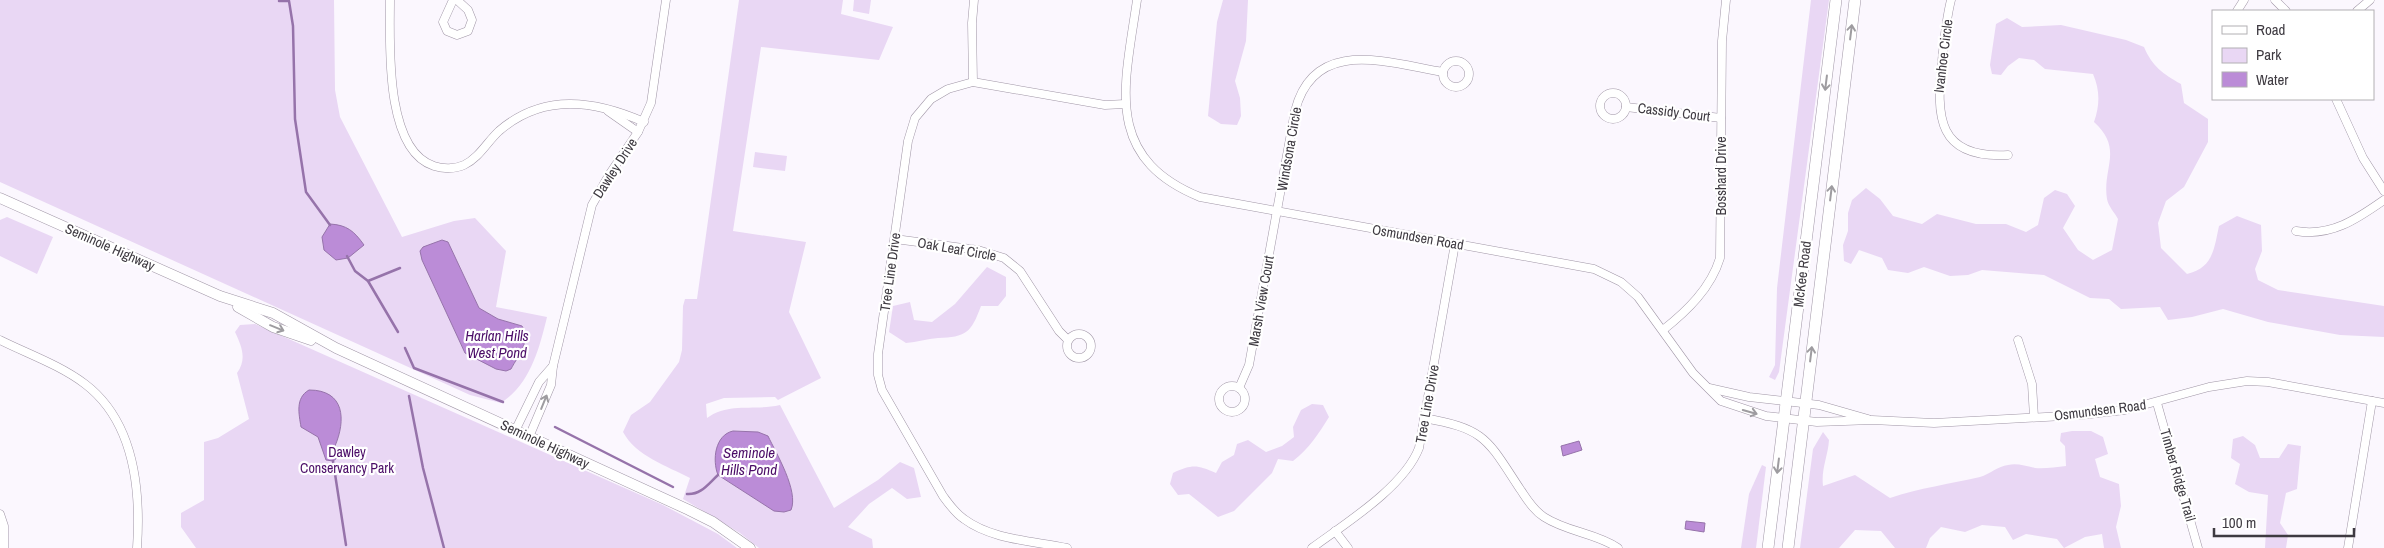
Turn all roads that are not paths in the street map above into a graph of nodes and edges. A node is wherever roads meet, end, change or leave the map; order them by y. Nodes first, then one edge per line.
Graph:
1 (390, 0) edge
2 (666, 0) edge
3 (974, 0) edge
4 (1137, 0) edge
5 (1726, 0) edge
6 (1836, 0) edge
7 (1855, 0) edge
8 (1951, 0) edge
9 (2275, 0) edge
10 (2370, 0) edge
11 (2285, 10) edge
12 (2358, 10) edge
13 (1443, 72) dead end
14 (973, 82) junction
15 (2336, 100) edge
16 (1125, 104) junction
17 (1626, 107) dead end
18 (606, 110) junction
19 (1721, 118) junction
20 (644, 122) junction
21 (638, 132) junction
22 (2008, 155) dead end
23 (2384, 191) edge
24 (0, 198) edge
25 (2384, 200) edge
26 (1277, 212) junction
27 (2296, 231) dead end
28 (895, 239) junction
29 (1455, 244) junction
30 (1663, 330) junction
31 (0, 340) edge
32 (1068, 340) dead end
33 (2018, 340) dead end
34 (553, 366) junction
35 (1239, 388) dead end
36 (1709, 388) junction
37 (1786, 400) junction
38 (2372, 401) junction
39 (1805, 403) junction
40 (2157, 403) junction
41 (2384, 403) edge
42 (2034, 417) junction
43 (1424, 418) junction
44 (1784, 419) junction
45 (1872, 420) junction
46 (1803, 421) junction
47 (515, 431) junction
48 (528, 437) junction
49 (0, 514) edge
50 (1335, 531) junction
51 (4, 548) edge
52 (137, 548) edge
53 (750, 548) edge
54 (1067, 548) edge
55 (1312, 548) edge
56 (1348, 548) edge
57 (1618, 548) edge
58 (1768, 548) edge
59 (1788, 548) edge
60 (2198, 548) edge
61 (2348, 548) edge

1 - 18 street
2 - 20 street, Dawley Drive
3 - 14 street
4 - 16 street, Osmundsen Road
5 - 19 street, Bosshard Drive
6 -> 37 main road, McKee Road
39 -> 7 main road, McKee Road
8 - 22 street, Ivanhoe Circle
9 - 11 street
10 - 12 street
13 - 26 street, Windsona Circle
14 - 16 street, Tree Line Drive
14 - 28 street, Tree Line Drive
15 - 23 street
16 - 26 street, Osmundsen Road
17 - 19 street, Cassidy Court
18 - 20 street
18 - 21 street
19 - 30 street, Bosshard Drive
20 - 21 street, Dawley Drive
21 - 34 street, Dawley Drive
24 - 47 street, Seminole Highway
25 - 27 street
26 - 29 street, Osmundsen Road
26 - 35 street, Marsh View Court
28 - 32 street, Oak Leaf Circle
28 - 54 street, Tree Line Drive
29 - 30 street, Osmundsen Road
29 - 43 street, Tree Line Drive
30 - 36 street, Osmundsen Road
31 - 52 street
33 - 42 street
34 - 47 street, Dawley Drive
48 -> 34 street, Dawley Drive
36 - 37 street, Osmundsen Road
36 -> 44 street, Osmundsen Road
37 - 39 street, Osmundsen Road
37 - 44 main road, McKee Road
38 - 40 street, Osmundsen Road
38 - 41 street, Osmundsen Road
38 - 61 street
39 - 45 street, Osmundsen Road
39 - 46 main road, McKee Road
40 - 42 street, Osmundsen Road
40 - 60 street, Timber Ridge Trail
42 - 45 street, Osmundsen Road
43 - 50 street, Tree Line Drive
43 - 57 street
44 - 46 street, Osmundsen Road
44 -> 58 main road, McKee Road
45 - 46 street, Osmundsen Road
46 - 59 main road, McKee Road
47 - 48 street, Seminole Highway
48 - 53 street, Seminole Highway
49 - 51 street
50 - 55 street, Tree Line Drive
50 - 56 street

